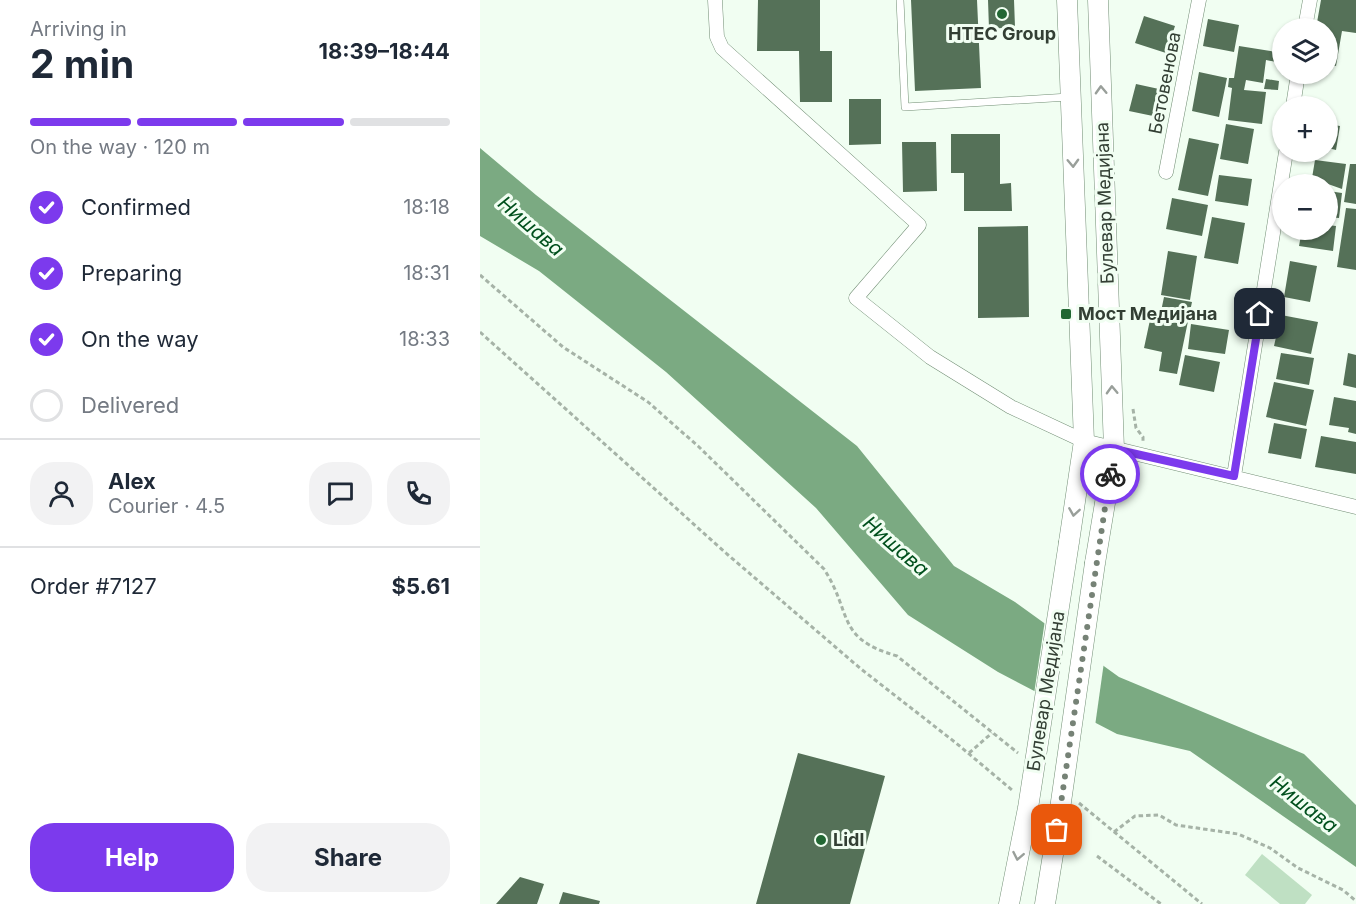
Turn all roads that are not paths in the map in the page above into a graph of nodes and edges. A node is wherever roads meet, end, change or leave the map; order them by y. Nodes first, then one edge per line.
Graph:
1 (715, 0) edge
2 (900, 0) edge
3 (1067, 0) edge
4 (1098, 0) edge
5 (1199, 0) edge
6 (1310, 0) edge
7 (1307, 18) edge
8 (1071, 97) junction
9 (1284, 162) edge
10 (1166, 172) dead end
11 (1084, 441) junction
12 (1114, 449) junction
13 (1234, 476) junction
14 (1356, 507) edge
15 (1009, 904) edge
16 (1045, 904) edge

1 - 11 street
2 - 8 lane
3 - 8 main road, Булевар Медијана
12 -> 4 main road, Булевар Медијана
5 - 10 street, Бетовенова
6 - 7 street
8 -> 11 main road, Булевар Медијана
9 - 13 street
11 - 12 street
11 -> 15 main road, Булевар Медијана, bridge
12 - 13 street
12 - 16 main road, Булевар Медијана, bridge
13 - 14 street

